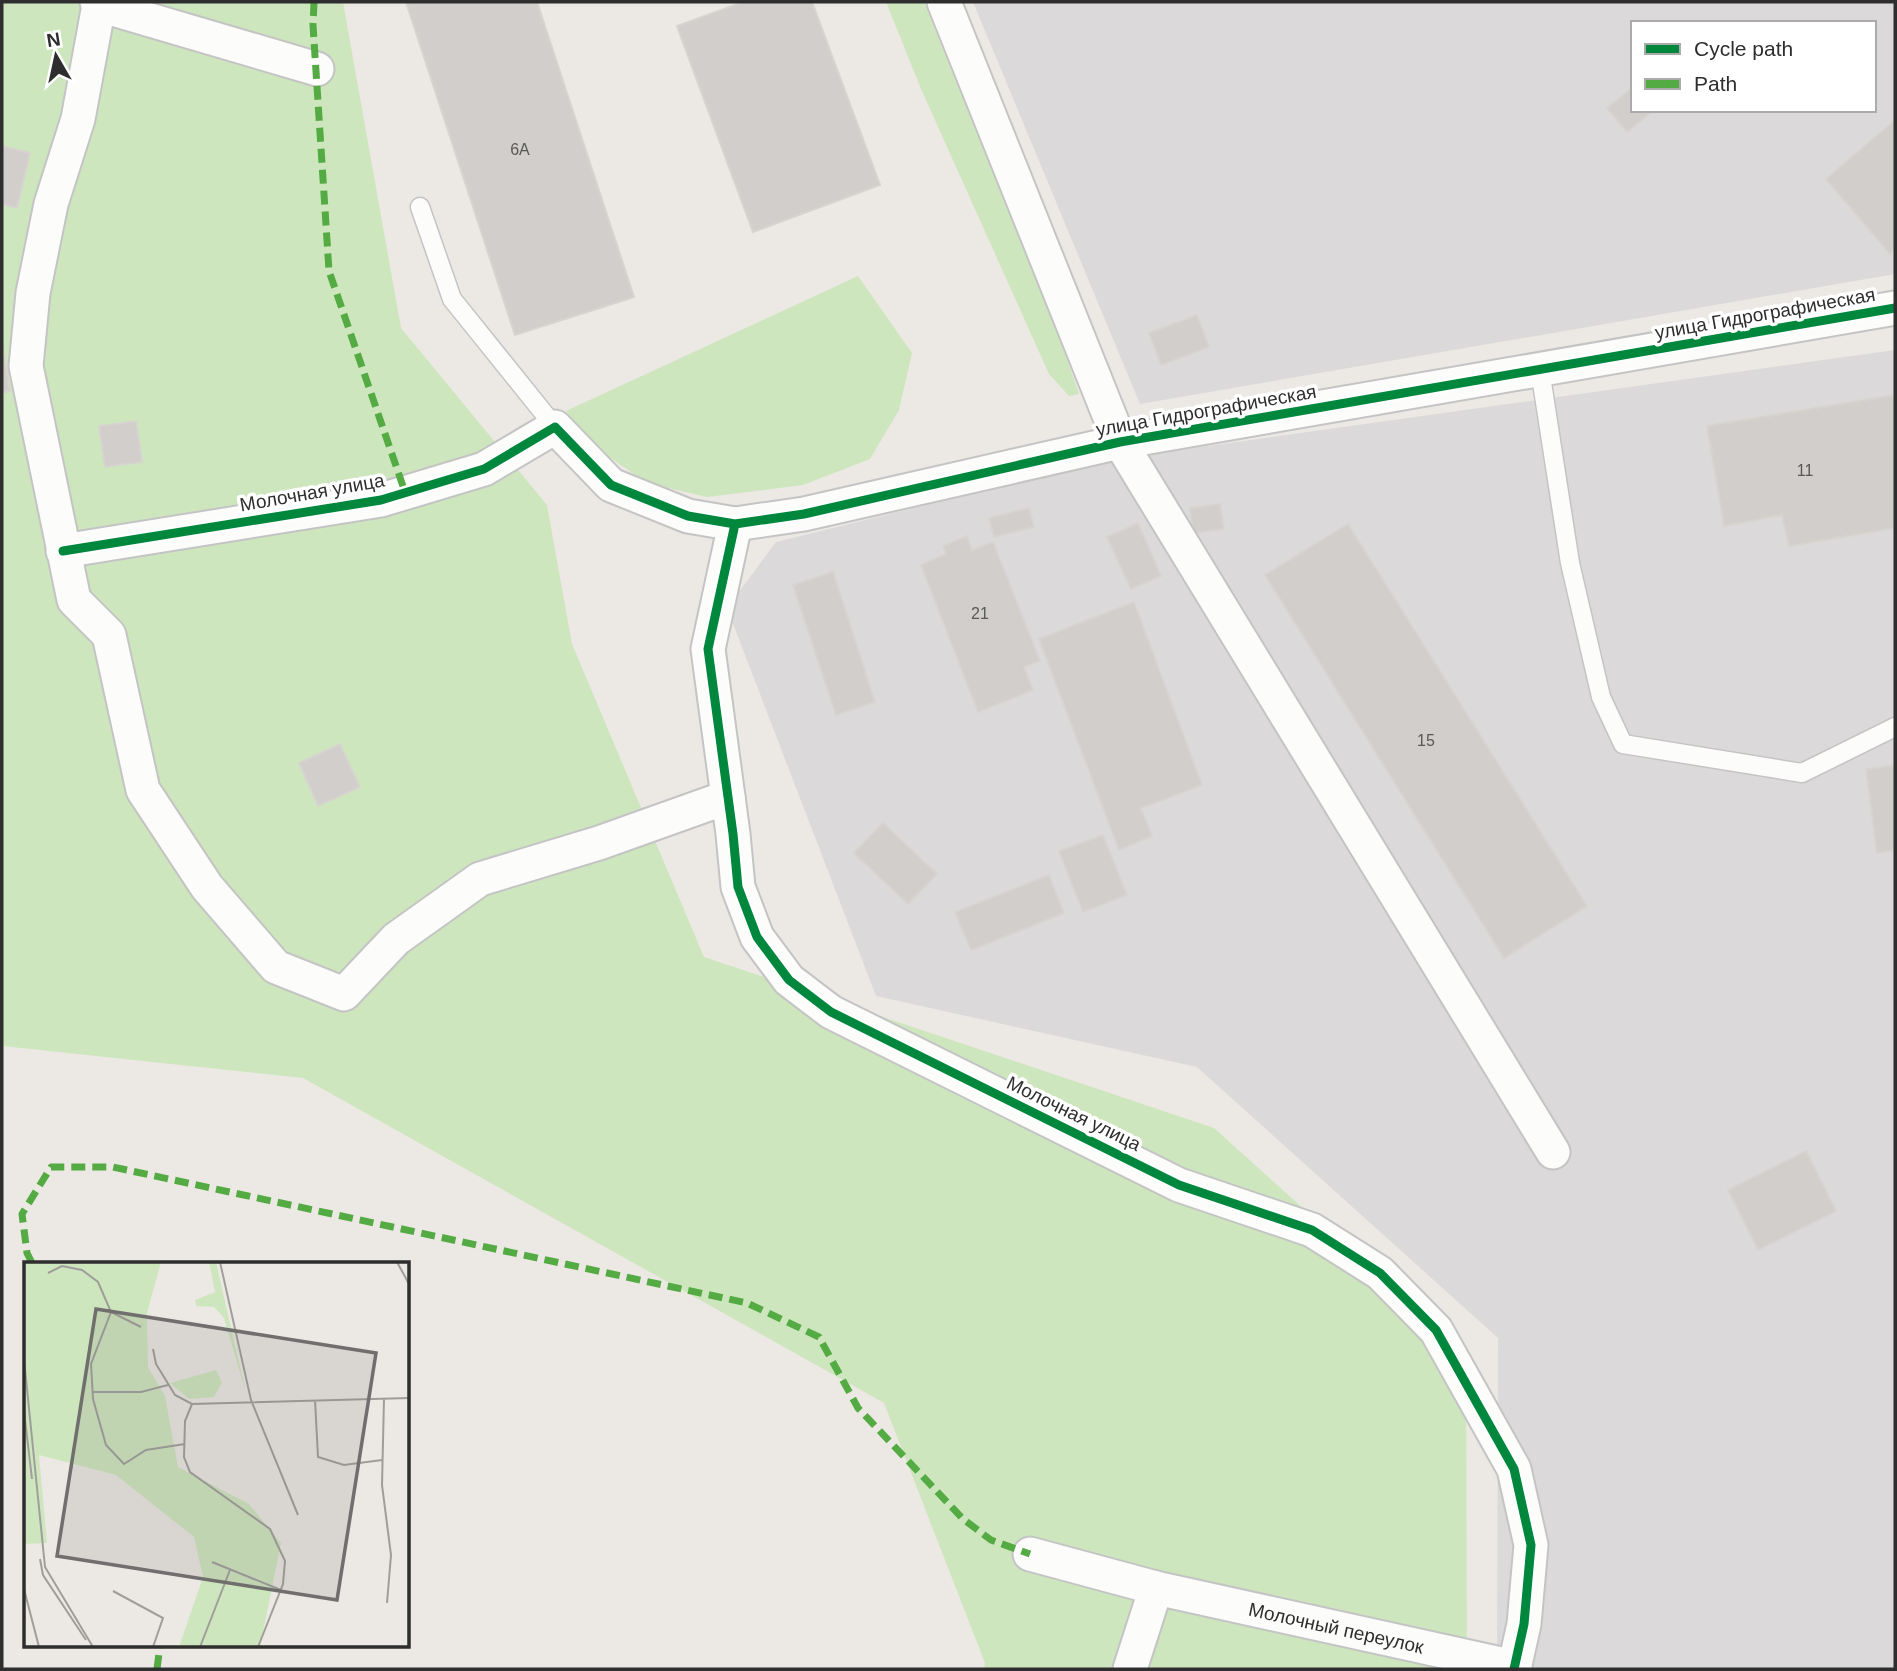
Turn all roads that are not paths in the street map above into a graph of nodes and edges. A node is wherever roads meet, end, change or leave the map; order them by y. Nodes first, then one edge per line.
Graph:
1 (944, 2) edge
2 (98, 4) edge
3 (317, 69) dead end
4 (420, 207) dead end
5 (1895, 308) edge
6 (1540, 370) junction
7 (555, 427) junction
8 (1120, 442) junction
9 (735, 524) junction
10 (63, 551) junction
11 (1895, 727) edge
12 (728, 797) junction
13 (1553, 1152) dead end
14 (1030, 1555) dead end
15 (1156, 1588) junction
16 (1515, 1668) edge
17 (1130, 1669) edge

1 - 8 street
2 - 3 street
2 - 10 street
4 - 7 lane
5 - 6 street, улица Гидрографическая
6 - 8 street, улица Гидрографическая
6 - 11 lane
7 - 9 street, улица Гидрографическая
7 - 10 street, Молочная улица
8 - 9 street, улица Гидрографическая
8 - 13 street
9 - 12 street, Молочная улица
10 - 12 street
12 - 16 street, Молочная улица
14 - 15 street, Молочный переулок
15 - 16 street, Молочный переулок
15 - 17 street

